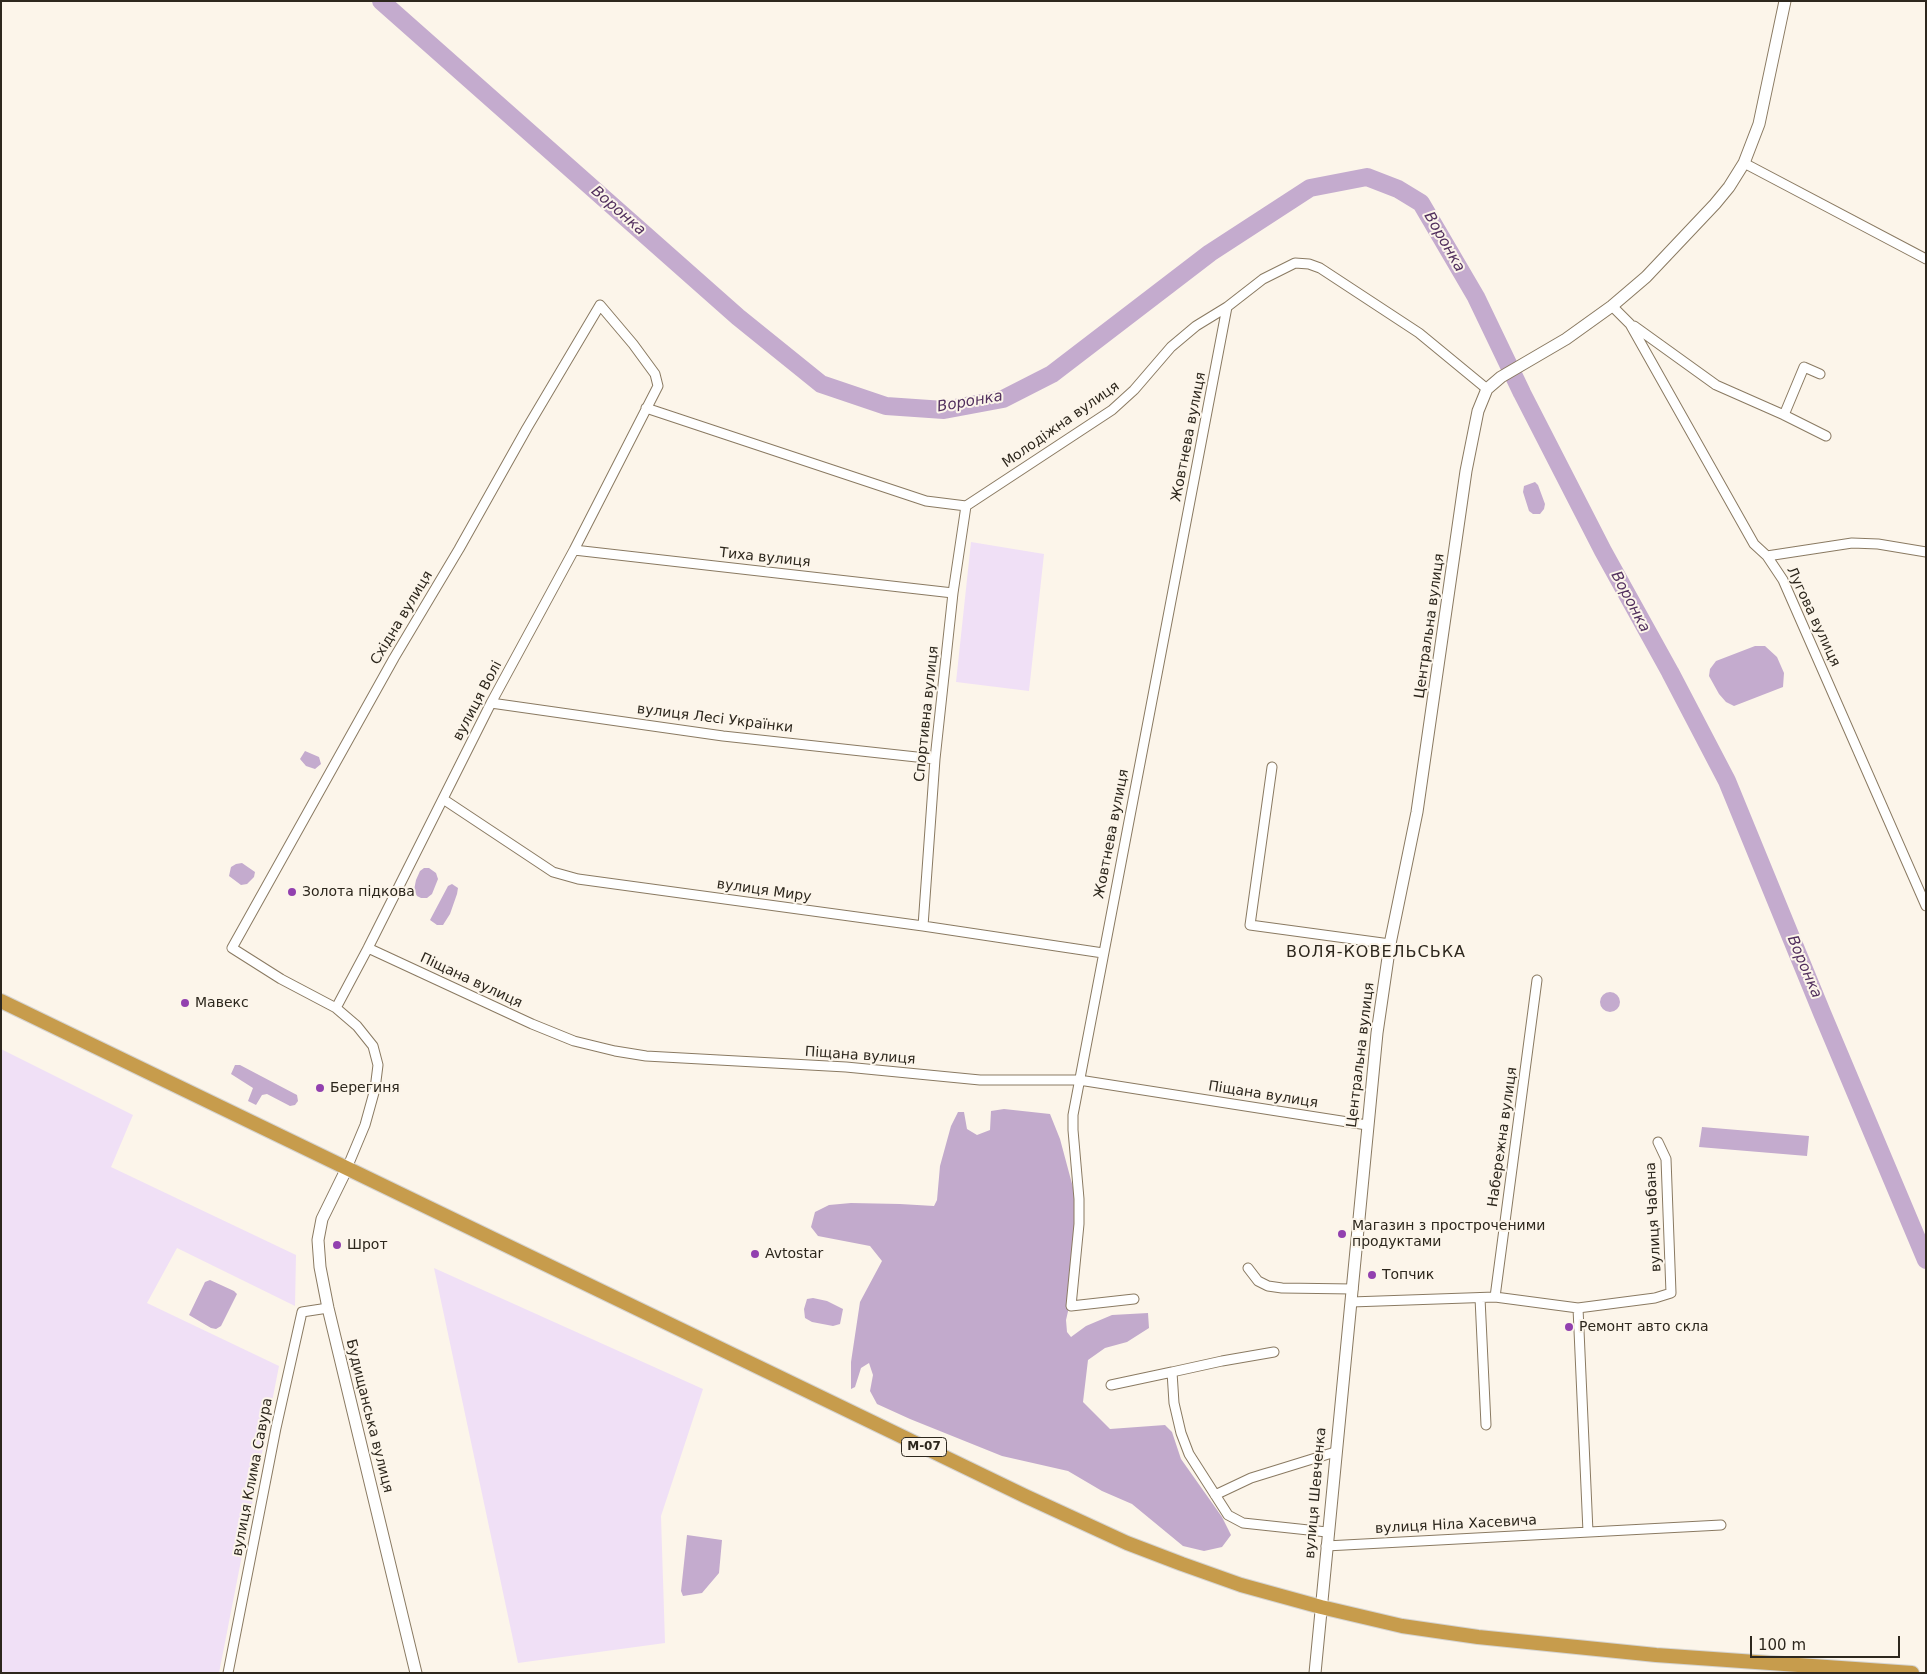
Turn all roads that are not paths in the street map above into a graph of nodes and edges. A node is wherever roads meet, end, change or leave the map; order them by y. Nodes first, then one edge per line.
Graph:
1 (1785, 1) edge
2 (1744, 163) junction
3 (1926, 259) edge
4 (600, 305) joint
5 (1612, 306) junction
6 (1228, 307) junction
7 (1630, 324) junction
8 (1820, 374) dead end
9 (1487, 389) junction
10 (646, 408) junction
11 (1784, 415) junction
12 (1826, 436) dead end
13 (966, 506) junction
14 (574, 550) junction
15 (1926, 552) edge
16 (1767, 556) junction
17 (953, 593) junction
18 (491, 703) junction
19 (935, 759) junction
20 (1272, 767) dead end
21 (443, 799) junction
22 (1926, 906) edge
23 (923, 926) junction
24 (1390, 944) junction
25 (368, 948) junction
26 (1103, 953) junction
27 (1537, 980) dead end
28 (1, 1001) edge
29 (336, 1008) junction
30 (1079, 1080) junction
31 (1367, 1125) junction
32 (1658, 1142) dead end
33 (347, 1168) junction
34 (1248, 1268) dead end
35 (1353, 1289) junction
36 (1495, 1297) junction
37 (1480, 1298) junction
38 (1134, 1299) dead end
39 (1351, 1302) junction
40 (328, 1308) junction
41 (1578, 1308) junction
42 (1274, 1352) dead end
43 (1172, 1372) junction
44 (1111, 1385) dead end
45 (1486, 1425) dead end
46 (1335, 1452) junction
47 (1215, 1495) junction
48 (1721, 1525) dead end
49 (1327, 1532) junction
50 (1588, 1532) junction
51 (1326, 1546) junction
52 (1321, 1607) junction
53 (228, 1673) edge
54 (416, 1673) edge
55 (1314, 1673) edge
56 (1912, 1673) edge

1 - 2 street, Центральна вулиця
2 - 3 street
2 - 5 street, Центральна вулиця
4 - 10 street, вулиця Волі
4 - 29 street, Східна вулиця
5 - 7 street, Лугова вулиця
5 - 9 street, Центральна вулиця
6 - 9 street, Молодіжна вулиця
6 - 13 street, Молодіжна вулиця
6 - 26 street, Жовтнева вулиця
7 - 11 street
7 - 16 street, Лугова вулиця
8 - 11 street
9 - 24 street, Центральна вулиця
10 - 13 street
10 - 14 street, вулиця Волі
11 - 12 street
13 - 17 street, Спортивна вулиця
14 - 17 street, Тиха вулиця
14 - 18 street, вулиця Волі
15 - 16 street
16 - 22 street, Лугова вулиця
17 - 19 street, Спортивна вулиця
18 - 19 street, вулиця Лесі Українки
18 - 21 street, вулиця Волі
19 - 23 street, Спортивна вулиця
20 - 24 street
21 - 23 street, вулиця Миру
21 - 25 street, вулиця Волі
23 - 26 street, вулиця Миру
24 - 31 street, Центральна вулиця
25 - 29 street, вулиця Волі
25 - 30 street, Піщана вулиця
26 - 30 street, Жовтнева вулиця
27 - 36 street, Набережна вулиця
28 - 33 highway, М-07
29 - 33 street
30 - 31 street, Піщана вулиця
30 - 38 street, Жовтнева вулиця
31 - 35 street, Центральна вулиця
32 - 41 street, вулиця Чабана
33 - 40 street, Будищанська вулиця
33 - 52 highway, М-07
34 - 35 street
35 - 39 street, Центральна вулиця
36 - 37 street
36 - 41 street
37 - 39 street
37 - 45 street
39 - 46 street, вулиця Шевченка
40 - 53 street, вулиця Клима Савура
40 - 54 street, Будищанська вулиця
41 - 50 street
42 - 43 street
43 - 44 street
43 - 47 street
46 - 47 street
46 - 49 street, вулиця Шевченка
47 - 49 street
48 - 50 street, вулиця Ніла Хасевича
49 - 51 street, вулиця Шевченка
50 - 51 street, вулиця Ніла Хасевича
51 - 52 street, вулиця Шевченка
52 - 55 street, вулиця Шевченка
52 - 56 highway, М-07

